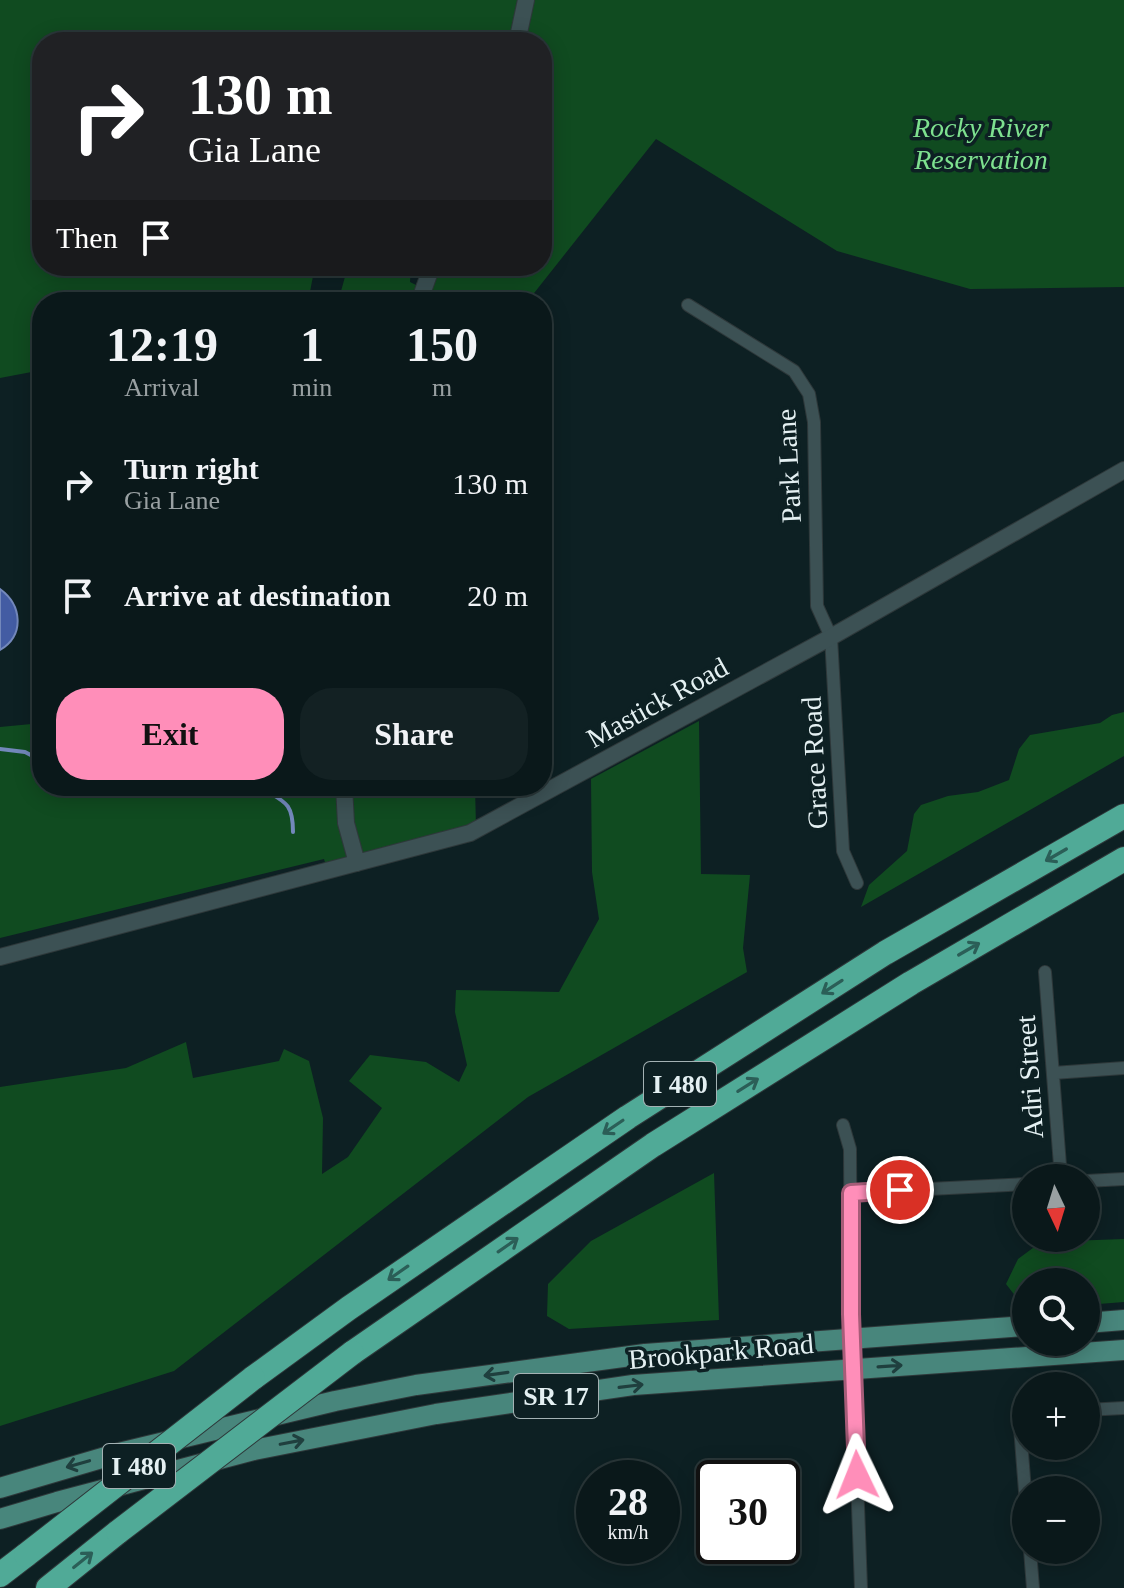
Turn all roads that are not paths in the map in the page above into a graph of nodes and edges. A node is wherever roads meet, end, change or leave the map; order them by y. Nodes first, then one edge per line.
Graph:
1 (526, 0) edge
2 (519, 32) edge
3 (688, 305) dead end
4 (1124, 470) edge
5 (831, 637) junction
6 (552, 788) edge
7 (345, 796) edge
8 (538, 796) edge
9 (1124, 816) edge
10 (1124, 859) edge
11 (357, 863) junction
12 (857, 883) dead end
13 (0, 957) edge
14 (1045, 972) dead end
15 (1124, 1068) edge
16 (1053, 1073) junction
17 (843, 1125) dead end
18 (1060, 1164) edge
19 (1124, 1179) edge
20 (1100, 1180) edge
21 (1012, 1185) edge
22 (851, 1193) junction
23 (1124, 1320) edge
24 (1100, 1322) edge
25 (1012, 1327) edge
26 (852, 1337) junction
27 (1124, 1350) edge
28 (854, 1368) junction
29 (1124, 1408) edge
30 (1100, 1409) edge
31 (0, 1488) edge
32 (0, 1519) edge
33 (1031, 1564) edge
34 (0, 1575) edge
35 (48, 1588) edge
36 (861, 1588) edge
37 (1033, 1588) edge

1 - 2 street
3 - 5 street, Park Lane
4 - 5 street, Mastick Road
5 - 6 street, Mastick Road
5 - 12 street, Grace Road
7 - 11 street
8 - 11 street, Mastick Road
9 -> 34 highway, I 480, bridge
35 -> 10 highway, I 480, bridge
11 - 13 street, Mastick Road
14 - 16 street, Adri Street
15 - 16 street
16 - 18 street, Adri Street
17 - 22 street
19 - 20 street
21 - 22 street
22 - 26 street
23 - 24 main road
25 - 26 main road, Brookpark Road / SR 17
26 - 28 street
26 -> 31 main road, Brookpark Road / SR 17
28 -> 27 main road, Brookpark Road / SR 17
32 -> 28 main road, Brookpark Road / SR 17
28 - 36 street
29 - 30 street
33 - 37 street

